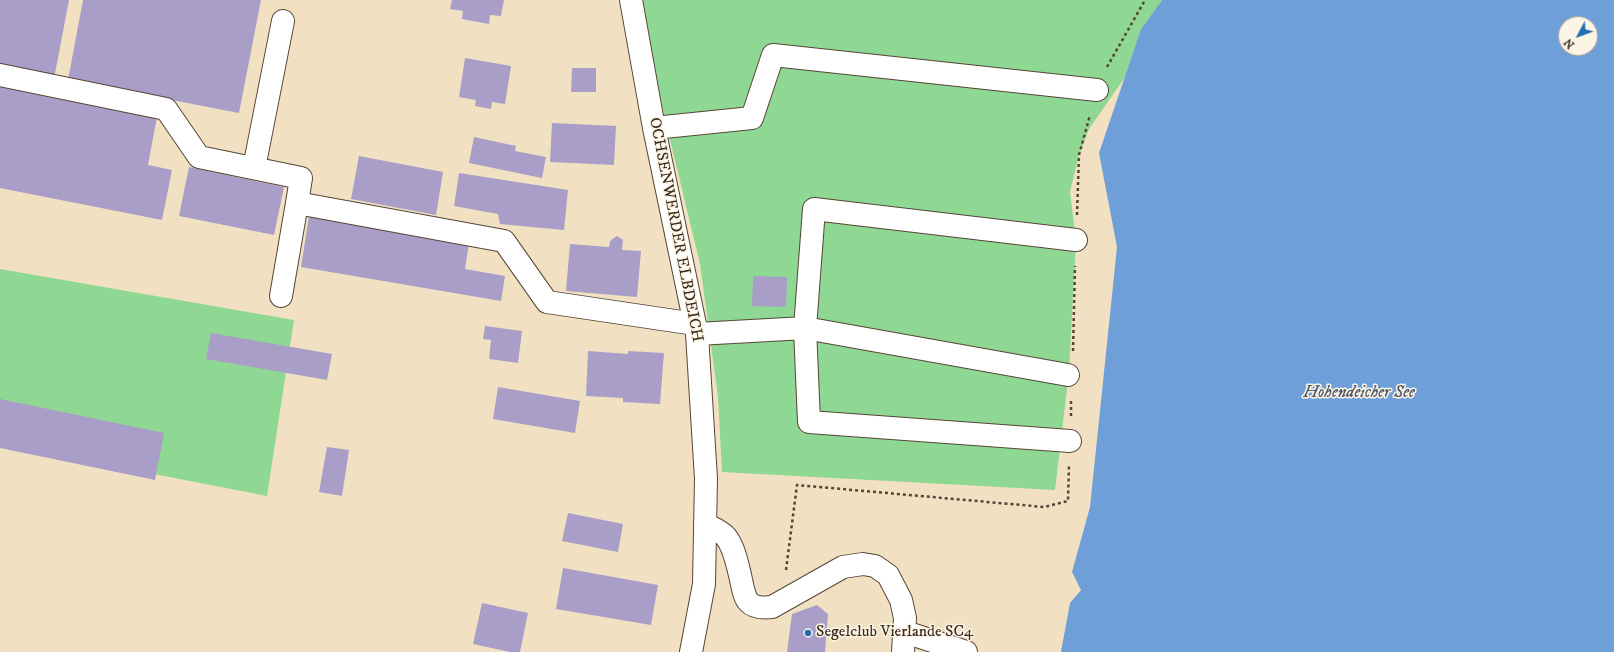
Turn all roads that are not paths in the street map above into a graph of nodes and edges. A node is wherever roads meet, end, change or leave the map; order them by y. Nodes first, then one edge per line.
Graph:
1 (631, 0) edge
2 (284, 21) dead end
3 (0, 75) edge
4 (1097, 90) dead end
5 (654, 128) junction
6 (254, 168) junction
7 (298, 203) junction
8 (1076, 240) dead end
9 (281, 296) dead end
10 (805, 328) junction
11 (696, 329) junction
12 (1068, 375) dead end
13 (1070, 441) dead end
14 (705, 524) junction
15 (904, 642) edge
16 (692, 652) edge
17 (966, 652) edge

1 - 5 street, OCHSENWERDER ELBDEICH
2 - 6 street
3 - 6 street
4 - 5 street
5 - 11 street, OCHSENWERDER ELBDEICH
6 - 7 street
7 - 9 street
7 - 11 street
8 - 10 street
10 - 11 street
10 - 12 street
10 - 13 street
11 - 14 street, OCHSENWERDER ELBDEICH
14 - 15 street
14 - 16 street, OCHSENWERDER ELBDEICH
15 - 17 street

